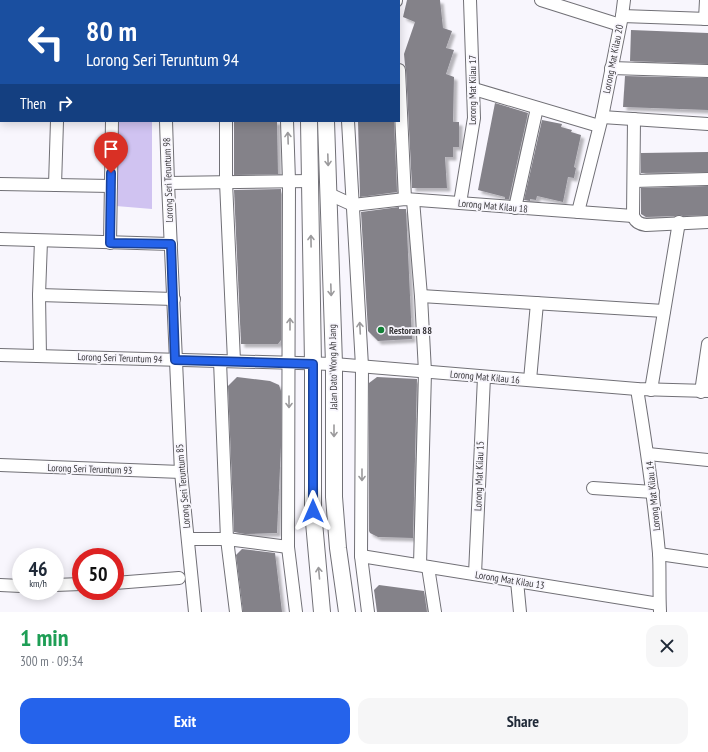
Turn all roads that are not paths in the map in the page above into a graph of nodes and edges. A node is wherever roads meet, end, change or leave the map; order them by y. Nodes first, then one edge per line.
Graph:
1 (470, 0) edge
2 (541, 0) edge
3 (624, 0) edge
4 (706, 0) edge
5 (706, 19) edge
6 (621, 20) junction
7 (611, 68) junction
8 (708, 71) edge
9 (400, 83) edge
10 (474, 89) junction
11 (537, 108) junction
12 (634, 119) junction
13 (57, 122) edge
14 (112, 122) edge
15 (166, 122) edge
16 (226, 122) edge
17 (287, 122) edge
18 (309, 122) edge
19 (326, 122) edge
20 (348, 122) edge
21 (601, 122) junction
22 (708, 124) edge
23 (708, 179) edge
24 (289, 181) junction
25 (310, 181) junction
26 (634, 181) junction
27 (226, 182) junction
28 (168, 183) junction
29 (0, 184) edge
30 (55, 185) junction
31 (111, 186) junction
32 (329, 194) junction
33 (409, 200) junction
34 (460, 203) junction
35 (353, 205) junction
36 (515, 208) junction
37 (578, 212) junction
38 (633, 216) junction
39 (679, 222) junction
40 (708, 222) edge
41 (0, 239) edge
42 (41, 241) junction
43 (110, 243) junction
44 (171, 244) junction
45 (39, 295) junction
46 (421, 296) junction
47 (174, 299) junction
48 (537, 303) junction
49 (664, 312) junction
50 (708, 344) edge
51 (0, 355) edge
52 (40, 356) junction
53 (175, 360) junction
54 (220, 361) junction
55 (234, 361) junction
56 (290, 363) junction
57 (313, 364) junction
58 (334, 364) junction
59 (362, 366) junction
60 (425, 372) junction
61 (484, 377) junction
62 (530, 380) junction
63 (637, 390) junction
64 (651, 390) junction
65 (704, 391) edge
66 (648, 454) junction
67 (708, 460) edge
68 (0, 465) edge
69 (181, 472) junction
70 (593, 488) dead end
71 (653, 492) junction
72 (188, 539) junction
73 (227, 539) junction
74 (288, 547) junction
75 (659, 554) junction
76 (361, 556) junction
77 (708, 561) edge
78 (424, 566) junction
79 (475, 574) junction
80 (179, 578) dead end
81 (517, 581) junction
82 (124, 582) edge
83 (0, 585) edge
84 (12, 586) edge
85 (660, 608) edge
86 (195, 612) edge
87 (236, 612) edge
88 (296, 612) edge
89 (322, 612) edge
90 (347, 612) edge
91 (368, 612) edge
92 (435, 612) edge
93 (520, 612) edge

1 - 10 street, Lorong Mat Kilau 17
2 - 6 street
3 - 6 street, Lorong Mat Kilau 20
4 - 5 street
5 - 6 street
6 - 7 street, Lorong Mat Kilau 20
7 - 8 street
7 - 21 street, Lorong Mat Kilau 20
9 - 33 street
10 - 11 street
10 - 34 street, Lorong Mat Kilau 17
11 - 21 street
11 - 36 street
12 - 21 street
12 - 22 street
12 - 26 street
13 - 30 street
14 - 31 street
15 - 28 street, Lorong Seri Teruntum 98
16 - 27 street
24 -> 17 street
18 - 25 main road, Jalan Dato' Wong Ah Jang
19 -> 32 main road, Jalan Dato' Wong Ah Jang
20 - 35 street
21 - 37 street, Lorong Mat Kilau 20
23 - 26 street
24 - 25 street
24 - 27 street
56 -> 24 street
57 -> 25 main road, Jalan Dato' Wong Ah Jang
26 - 38 street
27 - 28 street
27 - 55 street
28 - 44 street, Lorong Seri Teruntum 98
29 - 30 street
30 - 31 street
31 - 43 street
32 - 35 street
32 -> 58 main road, Jalan Dato' Wong Ah Jang
33 - 34 street, Lorong Mat Kilau 18
33 - 35 street, Lorong Mat Kilau 18
33 - 46 street
34 - 36 street, Lorong Mat Kilau 18
59 -> 35 street
36 - 37 street, Lorong Mat Kilau 18
37 - 38 street, Lorong Mat Kilau 18
38 - 39 street
39 - 40 street
39 - 49 street
41 - 42 street
42 - 43 street
42 - 45 street
43 - 44 street
44 - 47 street, Lorong Seri Teruntum 98
45 - 47 street
45 - 52 street
46 - 48 street
46 - 60 street
47 - 53 street, Lorong Seri Teruntum 98
48 - 49 street
48 - 62 street
49 - 64 street
50 - 65 street
51 - 52 street, Lorong Seri Teruntum 94
52 - 53 street, Lorong Seri Teruntum 94
53 - 54 street, Lorong Seri Teruntum 94
53 - 69 street, Lorong Seri Teruntum 85
54 - 55 street, Lorong Seri Teruntum 94
54 - 73 street
55 - 56 street, Lorong Seri Teruntum 94
56 - 57 street, Lorong Seri Teruntum 94
56 -> 74 street
57 - 58 street, Lorong Seri Teruntum 94
89 -> 57 main road, Jalan Dato' Wong Ah Jang
58 - 59 street, Lorong Mat Kilau 16
58 -> 90 main road, Jalan Dato' Wong Ah Jang
59 - 60 street, Lorong Mat Kilau 16
59 -> 76 street
60 - 61 street, Lorong Mat Kilau 16
60 - 78 street
61 - 62 street, Lorong Mat Kilau 16
61 - 79 street, Lorong Mat Kilau 15
62 - 63 street, Lorong Mat Kilau 16
63 - 64 street, Lorong Mat Kilau 16
63 - 66 street, Lorong Mat Kilau 14
64 - 65 street, Lorong Mat Kilau 16
66 - 67 street
66 - 71 street, Lorong Mat Kilau 14
68 - 69 street, Lorong Seri Teruntum 93
69 - 72 street, Lorong Seri Teruntum 85
70 - 71 street
71 - 75 street, Lorong Mat Kilau 14
72 - 73 street
72 - 86 street, Lorong Seri Teruntum 85
73 - 74 street
73 - 87 street
74 - 88 street
75 - 77 street
75 - 85 street, Lorong Mat Kilau 14
76 - 78 street, Lorong Mat Kilau 13
76 - 91 street
78 - 79 street, Lorong Mat Kilau 13
78 - 92 street
79 - 81 street, Lorong Mat Kilau 13
80 - 82 street
81 - 85 street, Lorong Mat Kilau 13
81 - 93 street
83 - 84 street

